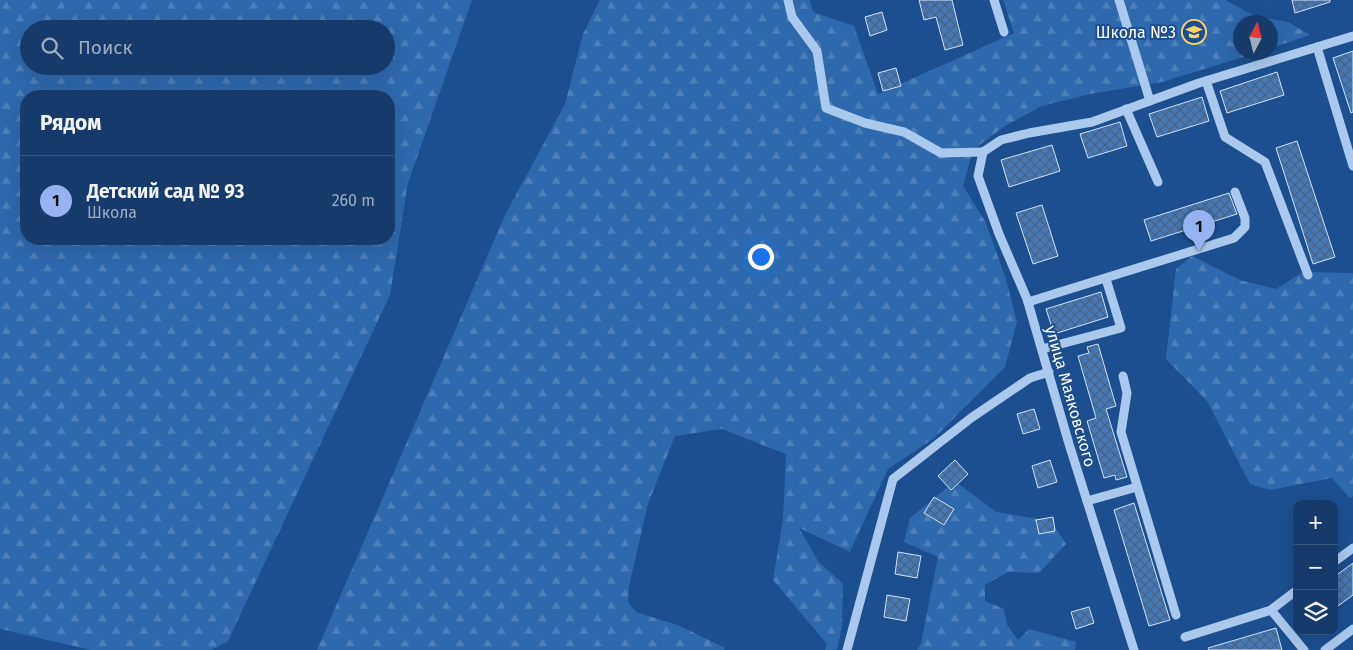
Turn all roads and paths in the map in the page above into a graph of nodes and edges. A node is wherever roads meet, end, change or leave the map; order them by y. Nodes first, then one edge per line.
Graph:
1 (788, 0) edge
2 (994, 0) edge
3 (1119, 0) edge
4 (1004, 32) dead end
5 (1353, 36) edge
6 (1317, 47) junction
7 (1206, 81) junction
8 (1150, 101) junction
9 (1126, 109) junction
10 (982, 152) junction
11 (1353, 166) edge
12 (1158, 182) dead end
13 (1235, 192) dead end
14 (1308, 275) dead end
15 (1106, 279) junction
16 (1028, 302) junction
17 (1042, 349) junction
18 (1048, 372) junction
19 (1123, 376) dead end
20 (1137, 488) junction
21 (1087, 501) junction
22 (1353, 548) edge
23 (1338, 559) edge
24 (1293, 593) edge
25 (1271, 610) junction
26 (1176, 615) dead end
27 (1353, 629) edge
28 (1184, 637) dead end
29 (847, 650) edge
30 (1134, 650) edge
31 (1304, 650) edge
32 (1325, 650) edge

1 - 10 street
2 - 4 street
3 - 8 street
5 - 6 street
6 - 7 street
6 - 11 street
7 - 8 street
7 - 14 street
8 - 9 street
9 - 10 street
9 - 12 street
10 - 16 street, улица Маяковского
13 - 15 street
15 - 16 street
15 - 17 street
16 - 17 street, улица Маяковского
17 - 18 street, улица Маяковского
18 - 21 street, улица Маяковского
18 - 29 street
19 - 20 street
20 - 21 street
20 - 26 street
21 - 30 street, улица Маяковского
22 - 23 street
24 - 25 street
25 - 28 street
25 - 31 street
27 - 32 street

